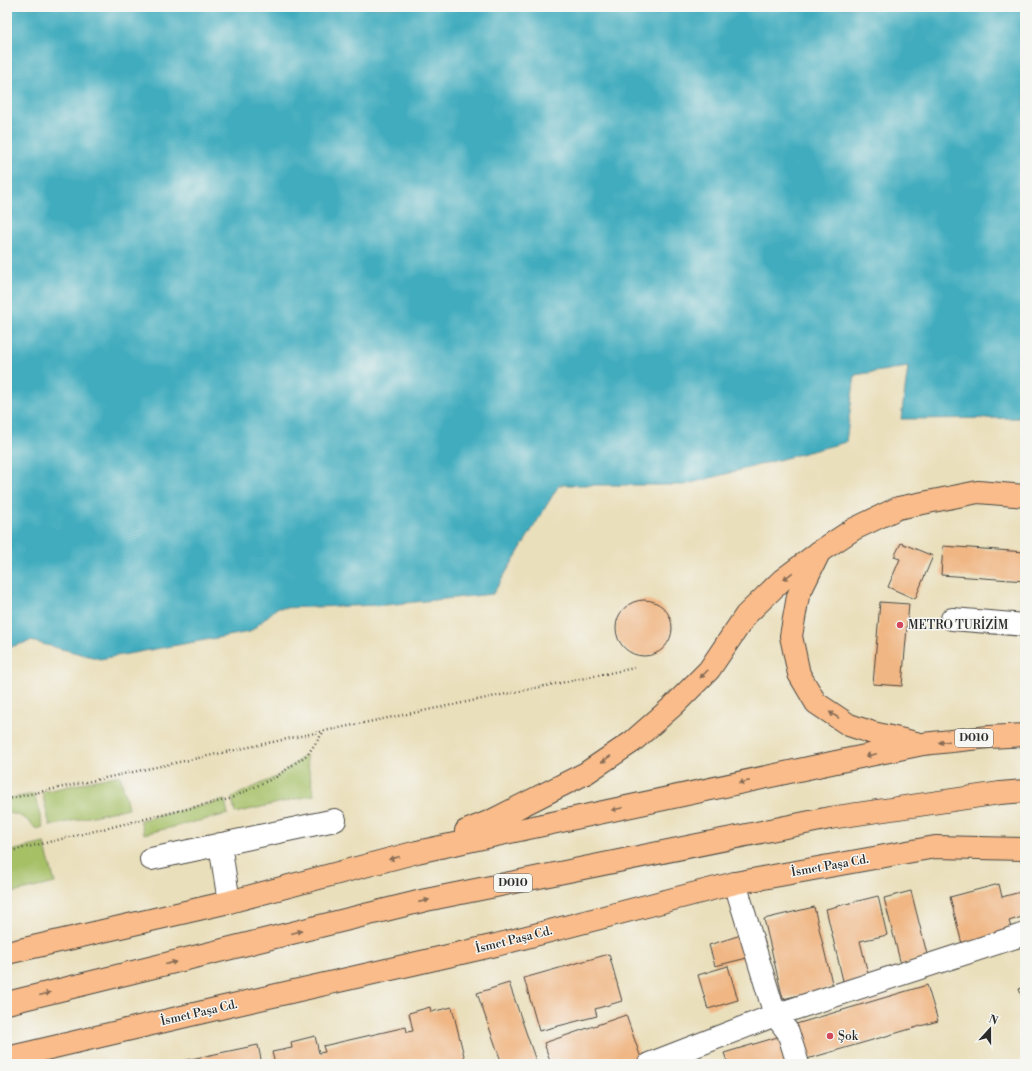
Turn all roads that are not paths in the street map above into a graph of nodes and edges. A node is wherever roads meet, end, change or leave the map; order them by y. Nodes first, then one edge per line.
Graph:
1 (1025, 496) edge
2 (819, 552) junction
3 (952, 620) dead end
4 (1025, 625) edge
5 (1025, 735) edge
6 (923, 744) junction
7 (1025, 791) edge
8 (336, 820) dead end
9 (220, 844) junction
10 (1025, 849) edge
11 (417, 852) junction
12 (151, 859) dead end
13 (735, 883) junction
14 (229, 902) junction
15 (1025, 934) edge
16 (7, 953) edge
17 (7, 1003) edge
18 (776, 1015) junction
19 (7, 1058) edge
20 (649, 1064) edge
21 (798, 1064) edge

1 - 2 main road
6 -> 2 main road
2 -> 11 main road
3 - 4 street
5 -> 6 main road, D010
6 -> 11 main road, D010
17 -> 7 main road, D010
8 - 9 street
9 - 12 street
9 - 14 street
10 - 13 main road, İsmet Paşa Cd.
11 -> 14 main road, D010
13 - 18 street
13 - 19 main road, İsmet Paşa Cd.
14 - 16 main road, D010
15 - 18 street
18 - 20 street
18 - 21 street

